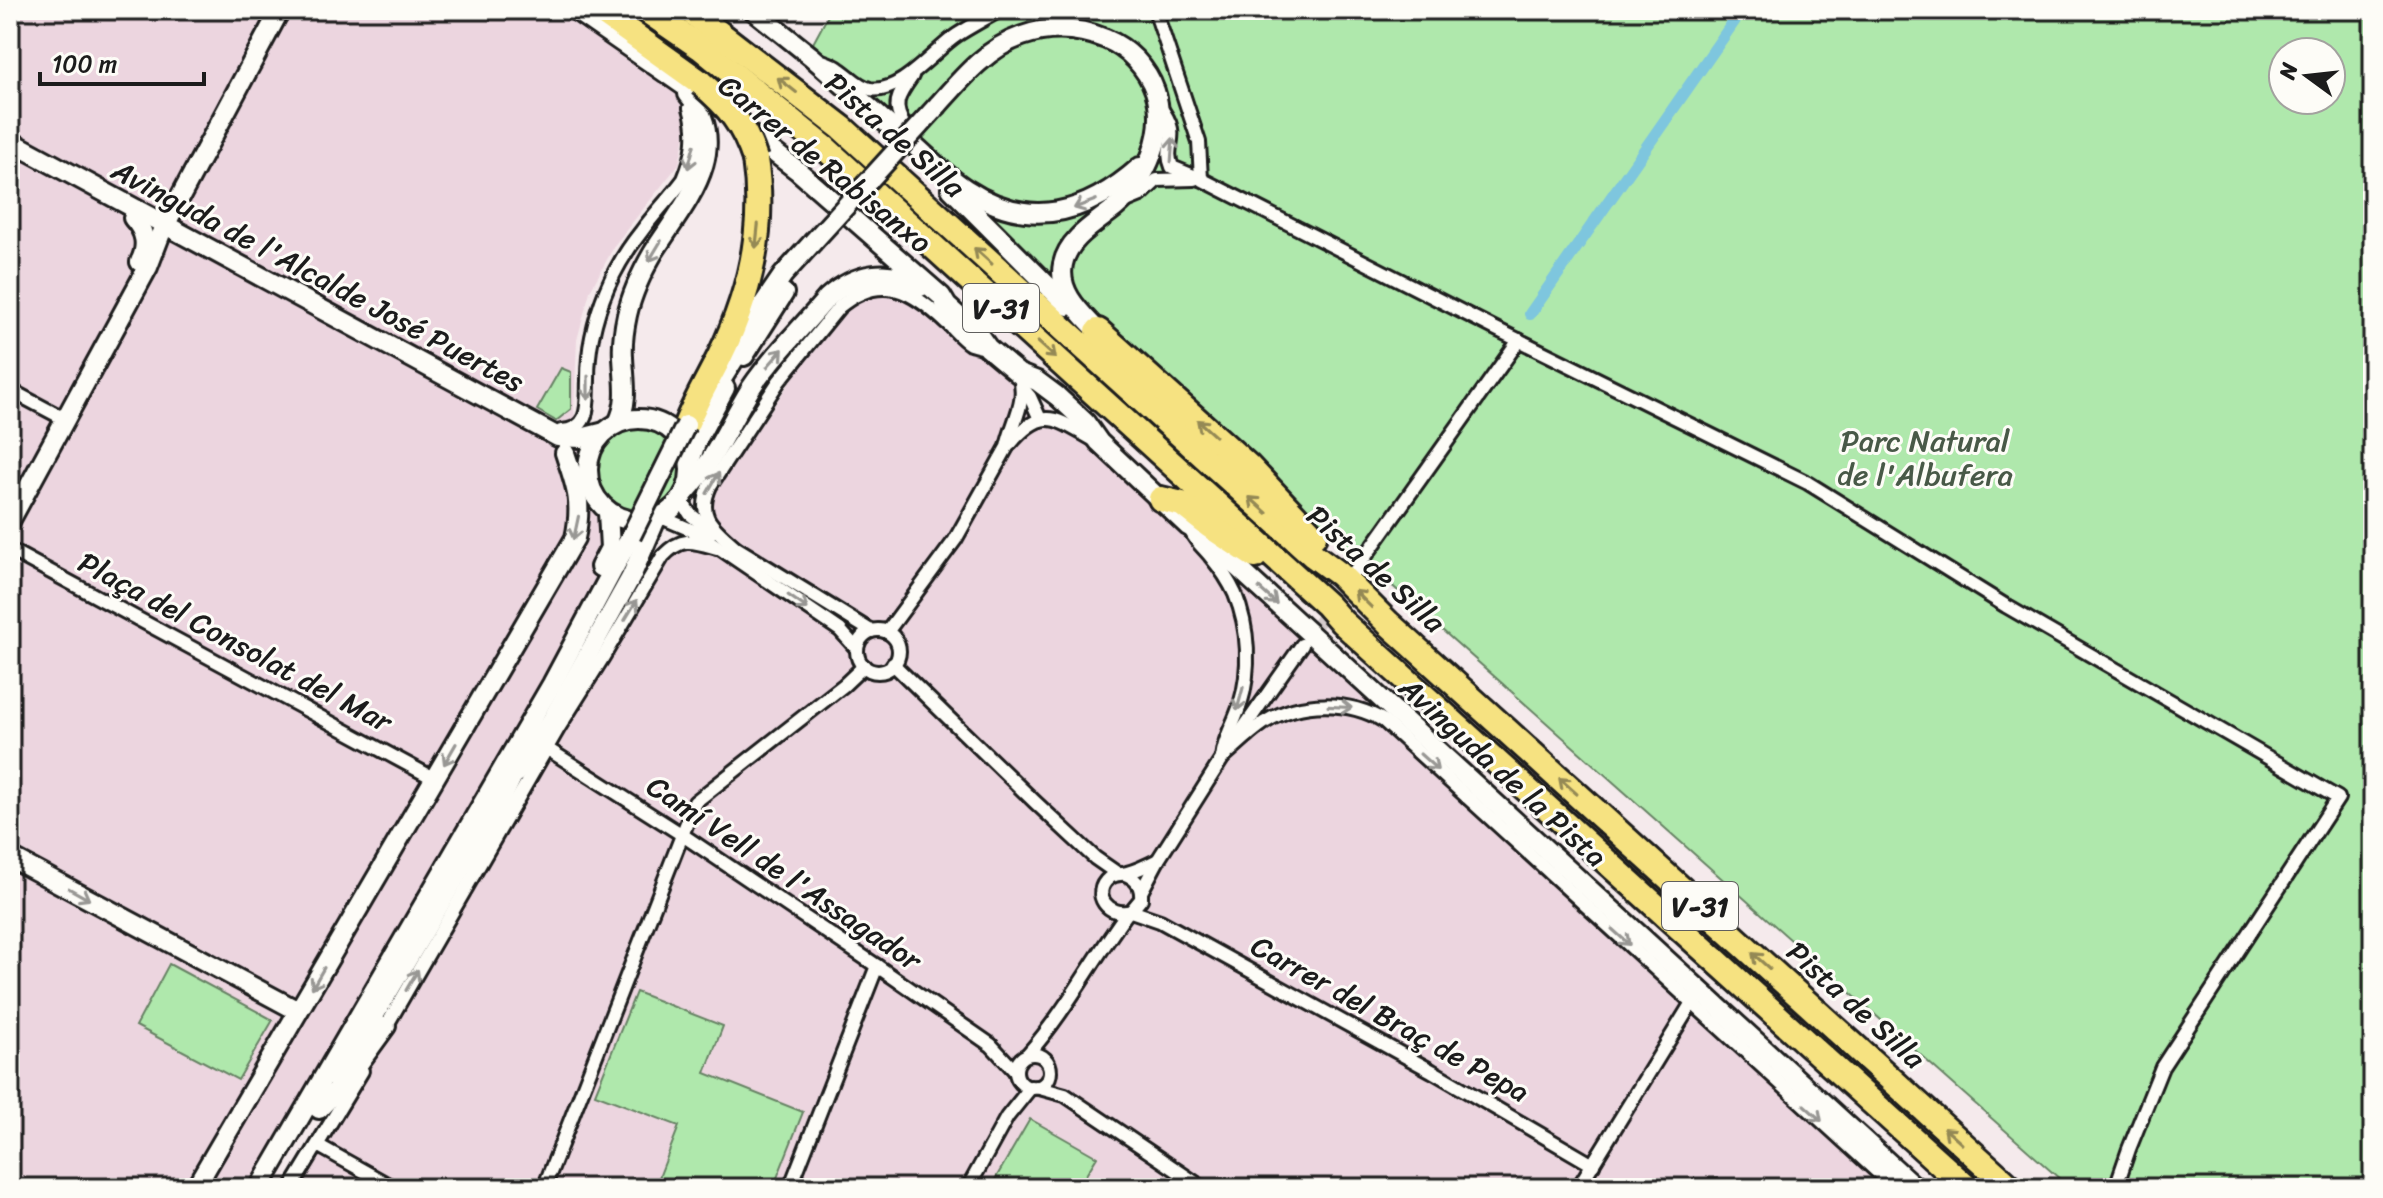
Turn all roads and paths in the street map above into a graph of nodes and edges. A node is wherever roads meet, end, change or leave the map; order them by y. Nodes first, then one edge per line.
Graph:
1 (271, 10) edge
2 (280, 10) edge
3 (575, 10) edge
4 (599, 10) edge
5 (646, 10) edge
6 (689, 10) edge
7 (753, 10) edge
8 (1000, 10) edge
9 (1155, 10) edge
10 (812, 57) junction
11 (919, 67) junction
12 (690, 83) junction
13 (1159, 105) junction
14 (10, 141) edge
15 (912, 141) junction
16 (10, 151) edge
17 (1148, 160) junction
18 (1201, 179) junction
19 (1120, 204) junction
20 (130, 211) junction
21 (164, 229) junction
22 (812, 243) junction
23 (793, 273) junction
24 (947, 306) junction
25 (1098, 331) junction
26 (1519, 340) junction
27 (988, 348) junction
28 (779, 381) junction
29 (1021, 382) junction
30 (10, 390) edge
31 (57, 415) junction
32 (1040, 419) junction
33 (690, 427) junction
34 (611, 428) junction
35 (550, 431) junction
36 (725, 439) junction
37 (1099, 442) junction
38 (1007, 447) junction
39 (565, 453) junction
40 (690, 461) junction
41 (588, 480) junction
42 (683, 496) junction
43 (1161, 499) junction
44 (10, 505) edge
45 (608, 512) junction
46 (658, 518) junction
47 (10, 521) edge
48 (1188, 526) junction
49 (735, 547) junction
50 (717, 548) junction
51 (10, 550) edge
52 (1347, 572) junction
53 (631, 577) junction
54 (1342, 622) junction
55 (871, 631) junction
56 (887, 632) junction
57 (1302, 645) tunnel mouth
58 (857, 649) junction
59 (893, 664) junction
60 (864, 666) junction
61 (559, 727) junction
62 (546, 748) junction
63 (1222, 758) junction
64 (435, 779) junction
65 (494, 798) junction
66 (681, 834) junction
67 (10, 857) edge
68 (1095, 858) junction
69 (1158, 860) junction
70 (1122, 874) junction
71 (1104, 884) junction
72 (1141, 895) junction
73 (1109, 909) junction
74 (1129, 912) junction
75 (1160, 921) junction
76 (1106, 941) junction
77 (877, 966) junction
78 (1696, 996) junction
79 (298, 1011) junction
80 (386, 1026) junction
81 (1049, 1031) junction
82 (991, 1045) junction
83 (1027, 1055) junction
84 (1048, 1068) junction
85 (1017, 1074) junction
86 (1034, 1087) junction
87 (1065, 1095) junction
88 (313, 1107) junction
89 (1007, 1117) junction
90 (319, 1146) junction
91 (1870, 1156) junction
92 (1593, 1165) junction
93 (1903, 1186) edge
94 (195, 1188) edge
95 (249, 1188) edge
96 (259, 1188) edge
97 (273, 1188) edge
98 (291, 1188) edge
99 (394, 1188) edge
100 (544, 1188) edge
101 (790, 1188) edge
102 (968, 1188) edge
103 (1203, 1188) edge
104 (1578, 1188) edge
105 (1967, 1188) edge
106 (2011, 1188) edge
107 (2113, 1188) edge

1 - 20 street
2 - 21 street
3 - 12 street, Carrer de Rabisanxo
4 - 12 highway
5 -> 54 highway, Pista de Silla / V-31
52 -> 6 highway, Pista de Silla / V-31
7 - 10 street
8 - 11 street
9 - 18 street
10 - 11 street
10 - 15 street
11 - 15 street
12 - 24 street, Carrer de Rabisanxo
12 -> 33 highway, bridge
12 -> 34 street
12 -> 35 street
13 - 17 street
18 -> 13 street
13 - 22 street, bridge
14 - 20 street, Avinguda de l'Alcalde José Puertes
17 -> 15 street
15 - 25 street
16 - 20 street, Avinguda de l'Alcalde José Puertes
17 - 19 street
18 - 19 street
18 - 26 street
19 - 25 street
20 - 21 street, Avinguda de l'Alcalde José Puertes
20 - 31 street
21 - 35 street, Avinguda de l'Alcalde José Puertes
21 - 39 street, Avinguda de l'Alcalde José Puertes
21 - 47 street
22 - 23 street
22 - 33 street
23 - 33 street
23 - 40 street
24 - 27 street, Carrer de Rabisanxo
36 -> 24 street
52 -> 25 highway
26 - 52 street
26 - 107 street
27 - 28 street, Carrer de Rabisanxo
27 - 29 street, Carrer de Rabisanxo
28 - 36 street
49 -> 28 street
29 - 32 street
29 - 37 street, Carrer de Rabisanxo
29 - 38 street
30 - 31 street
31 - 44 street
32 - 37 street, Avinguda de la Pista
32 - 38 street
33 - 65 street, bridge
34 - 35 street, Avinguda de l'Alcalde José Puertes
34 - 40 street
34 - 41 street
36 - 42 street
37 - 43 street, Avinguda de la Pista
38 - 56 street
39 - 41 street, Avinguda de l'Alcalde José Puertes
39 -> 64 street
40 - 42 street
41 - 45 street
42 - 46 street
42 - 49 street
43 - 48 street, Avinguda de la Pista
43 - 54 highway
45 - 46 street
45 - 65 street
46 - 50 street
46 - 53 street
48 -> 63 street
48 -> 78 street, Avinguda de la Pista
49 - 55 street
50 -> 58 street
61 -> 50 street
51 - 64 street, Plaça del Consolat del Mar
106 -> 52 highway, Pista de Silla / V-31
53 - 61 street
53 - 65 street
54 - 105 highway, Pista de Silla / V-31
55 - 56 street
55 - 58 street
56 - 59 street
57 - 63 street
58 - 60 street
59 - 60 street
59 - 68 street
60 - 66 street
61 - 62 street
62 - 66 street, Camí Vell de l'Assagador
80 -> 62 street
63 - 69 street
63 -> 78 street, Avinguda de la Pista
64 -> 79 street
65 - 88 street
66 - 77 street, Camí Vell de l'Assagador
66 - 100 street
67 -> 79 street
68 - 70 street
68 - 71 street
69 - 70 street
69 - 72 street
70 - 71 street
70 - 72 street
71 - 73 street
72 - 74 street
72 - 75 street, Carrer del Braç de Pepa
73 - 74 street
73 - 76 street
74 - 75 street, Carrer del Braç de Pepa
74 - 76 street
75 - 92 street, Carrer del Braç de Pepa
76 - 81 street
77 - 82 street, Camí Vell de l'Assagador
77 - 101 street
78 -> 91 street, Avinguda de la Pista
78 - 92 street
79 - 94 street
80 - 88 street
80 - 90 street
81 - 83 street
81 - 84 street
82 - 83 street, Camí Vell de l'Assagador
82 - 85 street, Camí Vell de l'Assagador
83 - 84 street
83 - 85 street
84 - 86 street
84 - 87 street
85 - 86 street
85 - 89 street
86 - 87 street
86 - 89 street
87 - 103 street
88 - 95 street
88 - 96 street
88 - 97 street
89 - 102 street
90 - 98 street
90 - 99 street
91 - 93 street, Avinguda de la Pista
91 - 93 street
92 - 104 street

